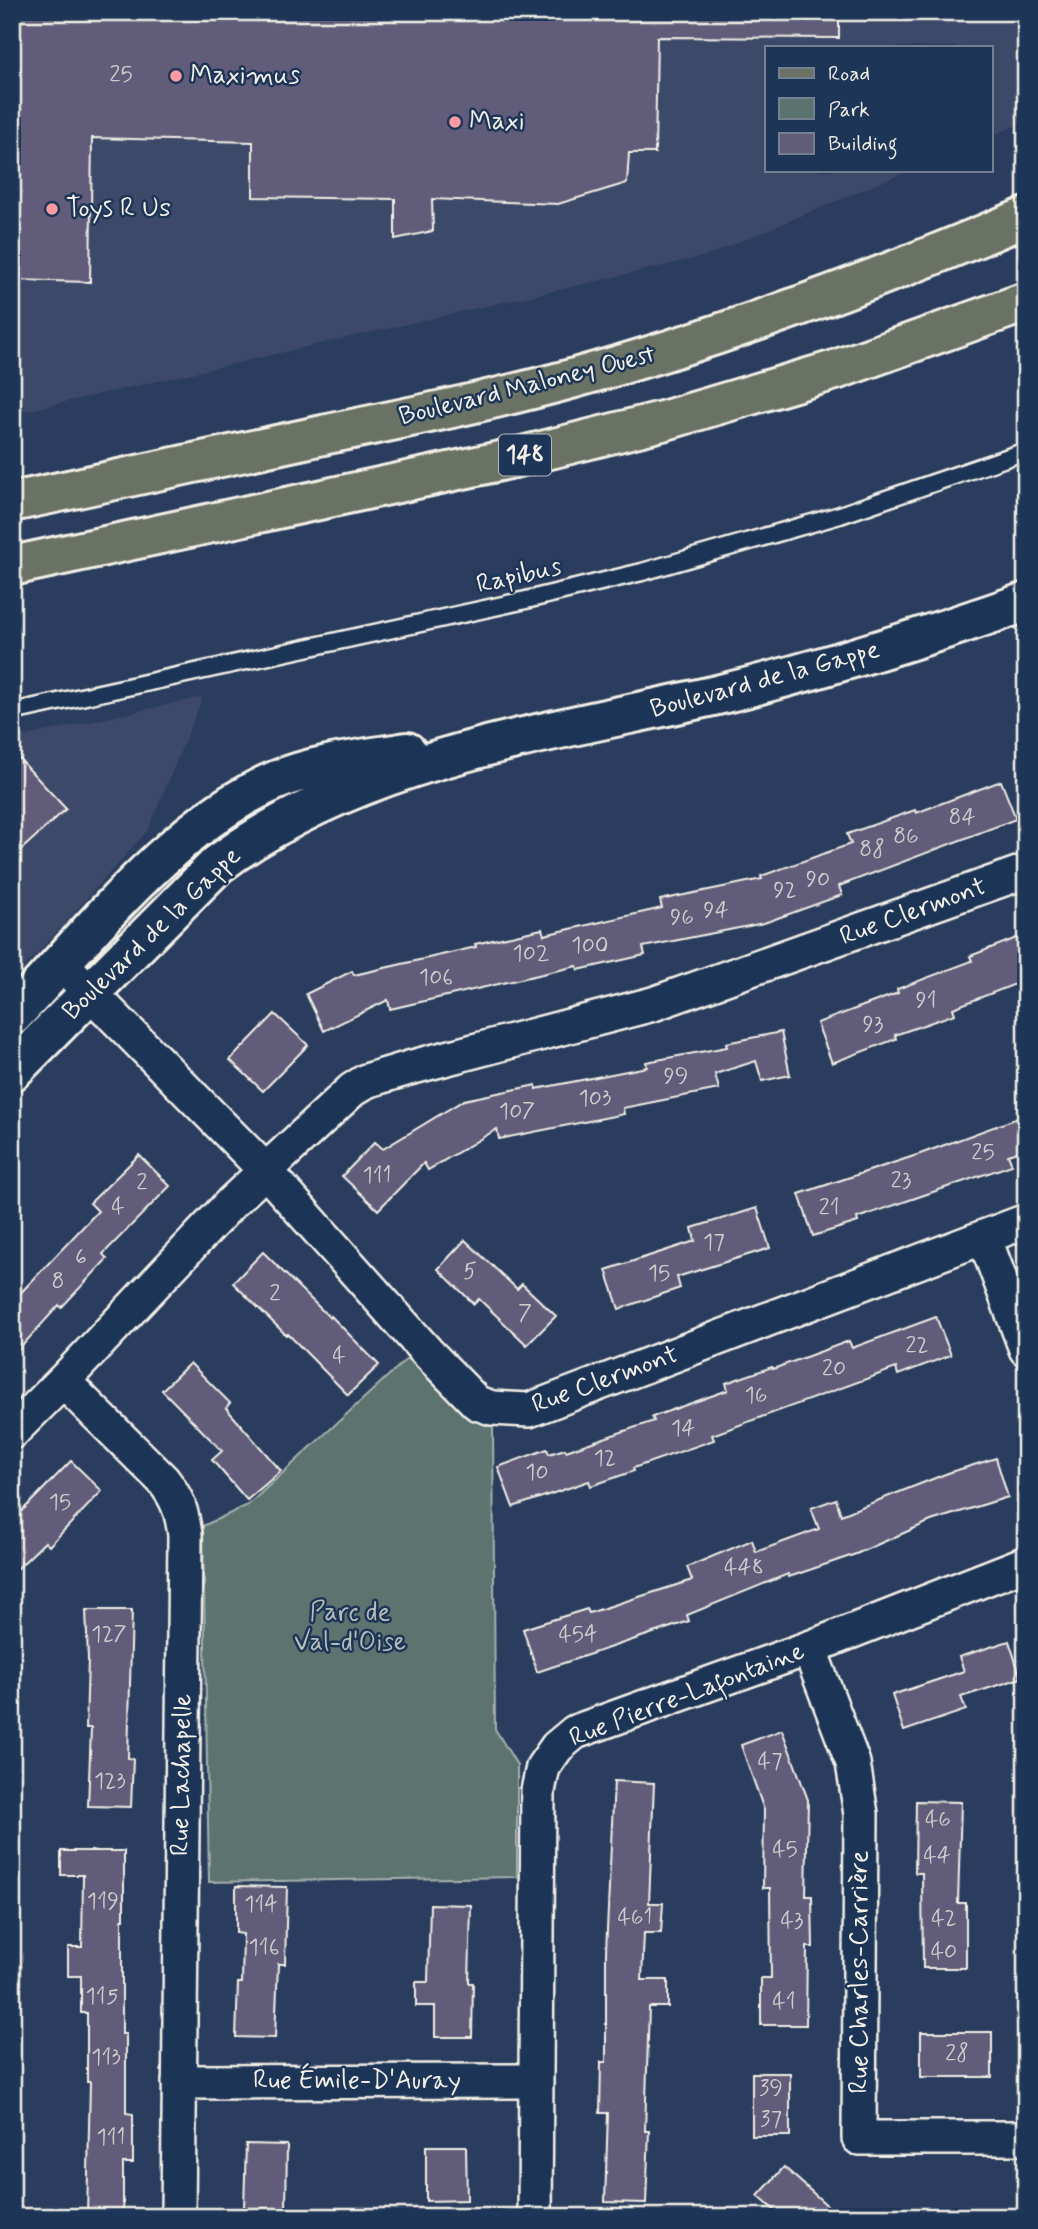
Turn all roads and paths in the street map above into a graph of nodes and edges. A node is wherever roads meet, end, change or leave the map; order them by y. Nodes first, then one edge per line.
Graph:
1 (1026, 217) edge
2 (1026, 302) edge
3 (1026, 451) edge
4 (12, 502) edge
5 (12, 566) edge
6 (1026, 602) edge
7 (12, 712) edge
8 (500, 742) junction
9 (1026, 871) edge
10 (61, 963) junction
11 (89, 993) junction
12 (12, 1016) edge
13 (12, 1071) edge
14 (265, 1170) junction
15 (1026, 1222) edge
16 (984, 1237) junction
17 (1026, 1349) edge
18 (63, 1381) junction
19 (12, 1432) edge
20 (1026, 1563) edge
21 (809, 1648) junction
22 (534, 2081) junction
23 (179, 2082) junction
24 (1026, 2138) edge
25 (178, 2217) edge
26 (535, 2217) edge

1 - 4 main road, Boulevard Maloney Ouest / 148
2 - 5 main road, 148
3 - 7 lane, Rapibus
6 - 8 street, Boulevard de la Gappe
8 - 10 street, Boulevard de la Gappe
8 - 11 street, Boulevard de la Gappe
9 - 14 street, Rue Clermont
10 - 11 street, Rue Clermont
10 - 12 street, Boulevard de la Gappe
11 - 13 street, Boulevard de la Gappe
11 - 14 street, Rue Clermont
14 - 16 street, Rue Clermont
14 - 18 street
15 - 16 street, Rue Clermont
16 - 17 street
18 - 19 street
18 - 23 street, Rue Lachapelle
20 - 21 street, Rue Pierre-Lafontaine
21 - 22 street, Rue Pierre-Lafontaine
21 - 24 street, Rue Charles-Carrière
22 - 23 street, Rue Émile-D'Auray
22 - 26 street, Rue Pierre-Lafontaine
23 - 25 street, Rue Lachapelle

